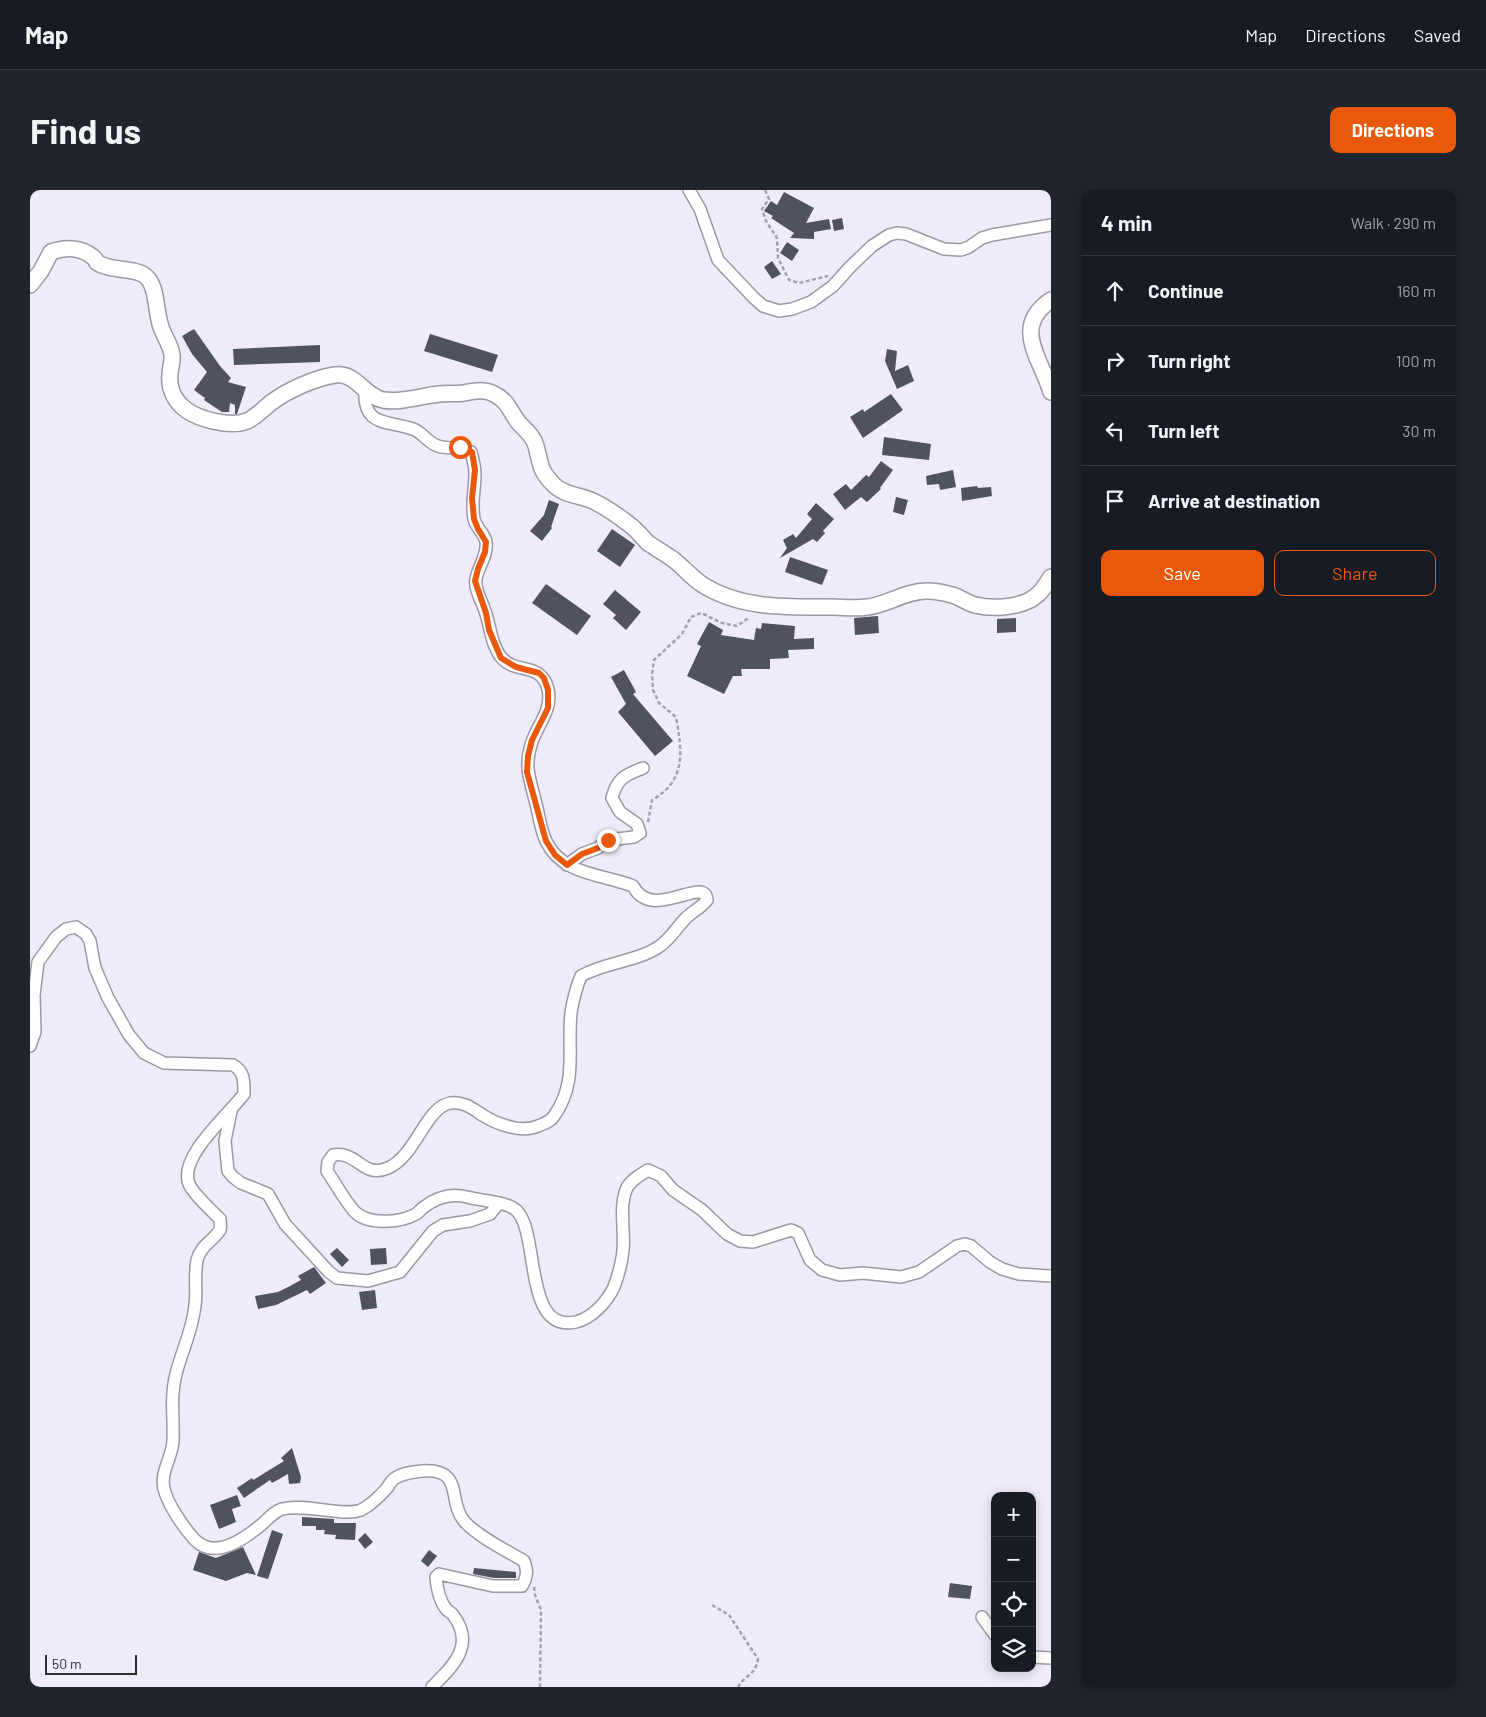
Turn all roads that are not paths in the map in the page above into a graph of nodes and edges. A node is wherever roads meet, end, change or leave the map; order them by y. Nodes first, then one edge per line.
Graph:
1 (689, 190) edge
2 (1051, 225) edge
3 (30, 285) edge
4 (1051, 300) edge
5 (365, 388) junction
6 (1051, 392) edge
7 (1051, 577) edge
8 (643, 768) dead end
9 (567, 865) junction
10 (30, 1046) edge
11 (231, 1111) junction
12 (499, 1203) junction
13 (1051, 1276) edge
14 (982, 1617) dead end
15 (991, 1629) edge
16 (1036, 1657) edge
17 (1051, 1658) edge
18 (432, 1687) edge

1 - 2 street
3 - 5 street
4 - 6 street
5 - 7 street
5 - 9 street
8 - 9 street
9 - 12 street
10 - 11 street
11 - 12 street
11 - 18 street
12 - 13 street
14 - 15 street
16 - 17 street

